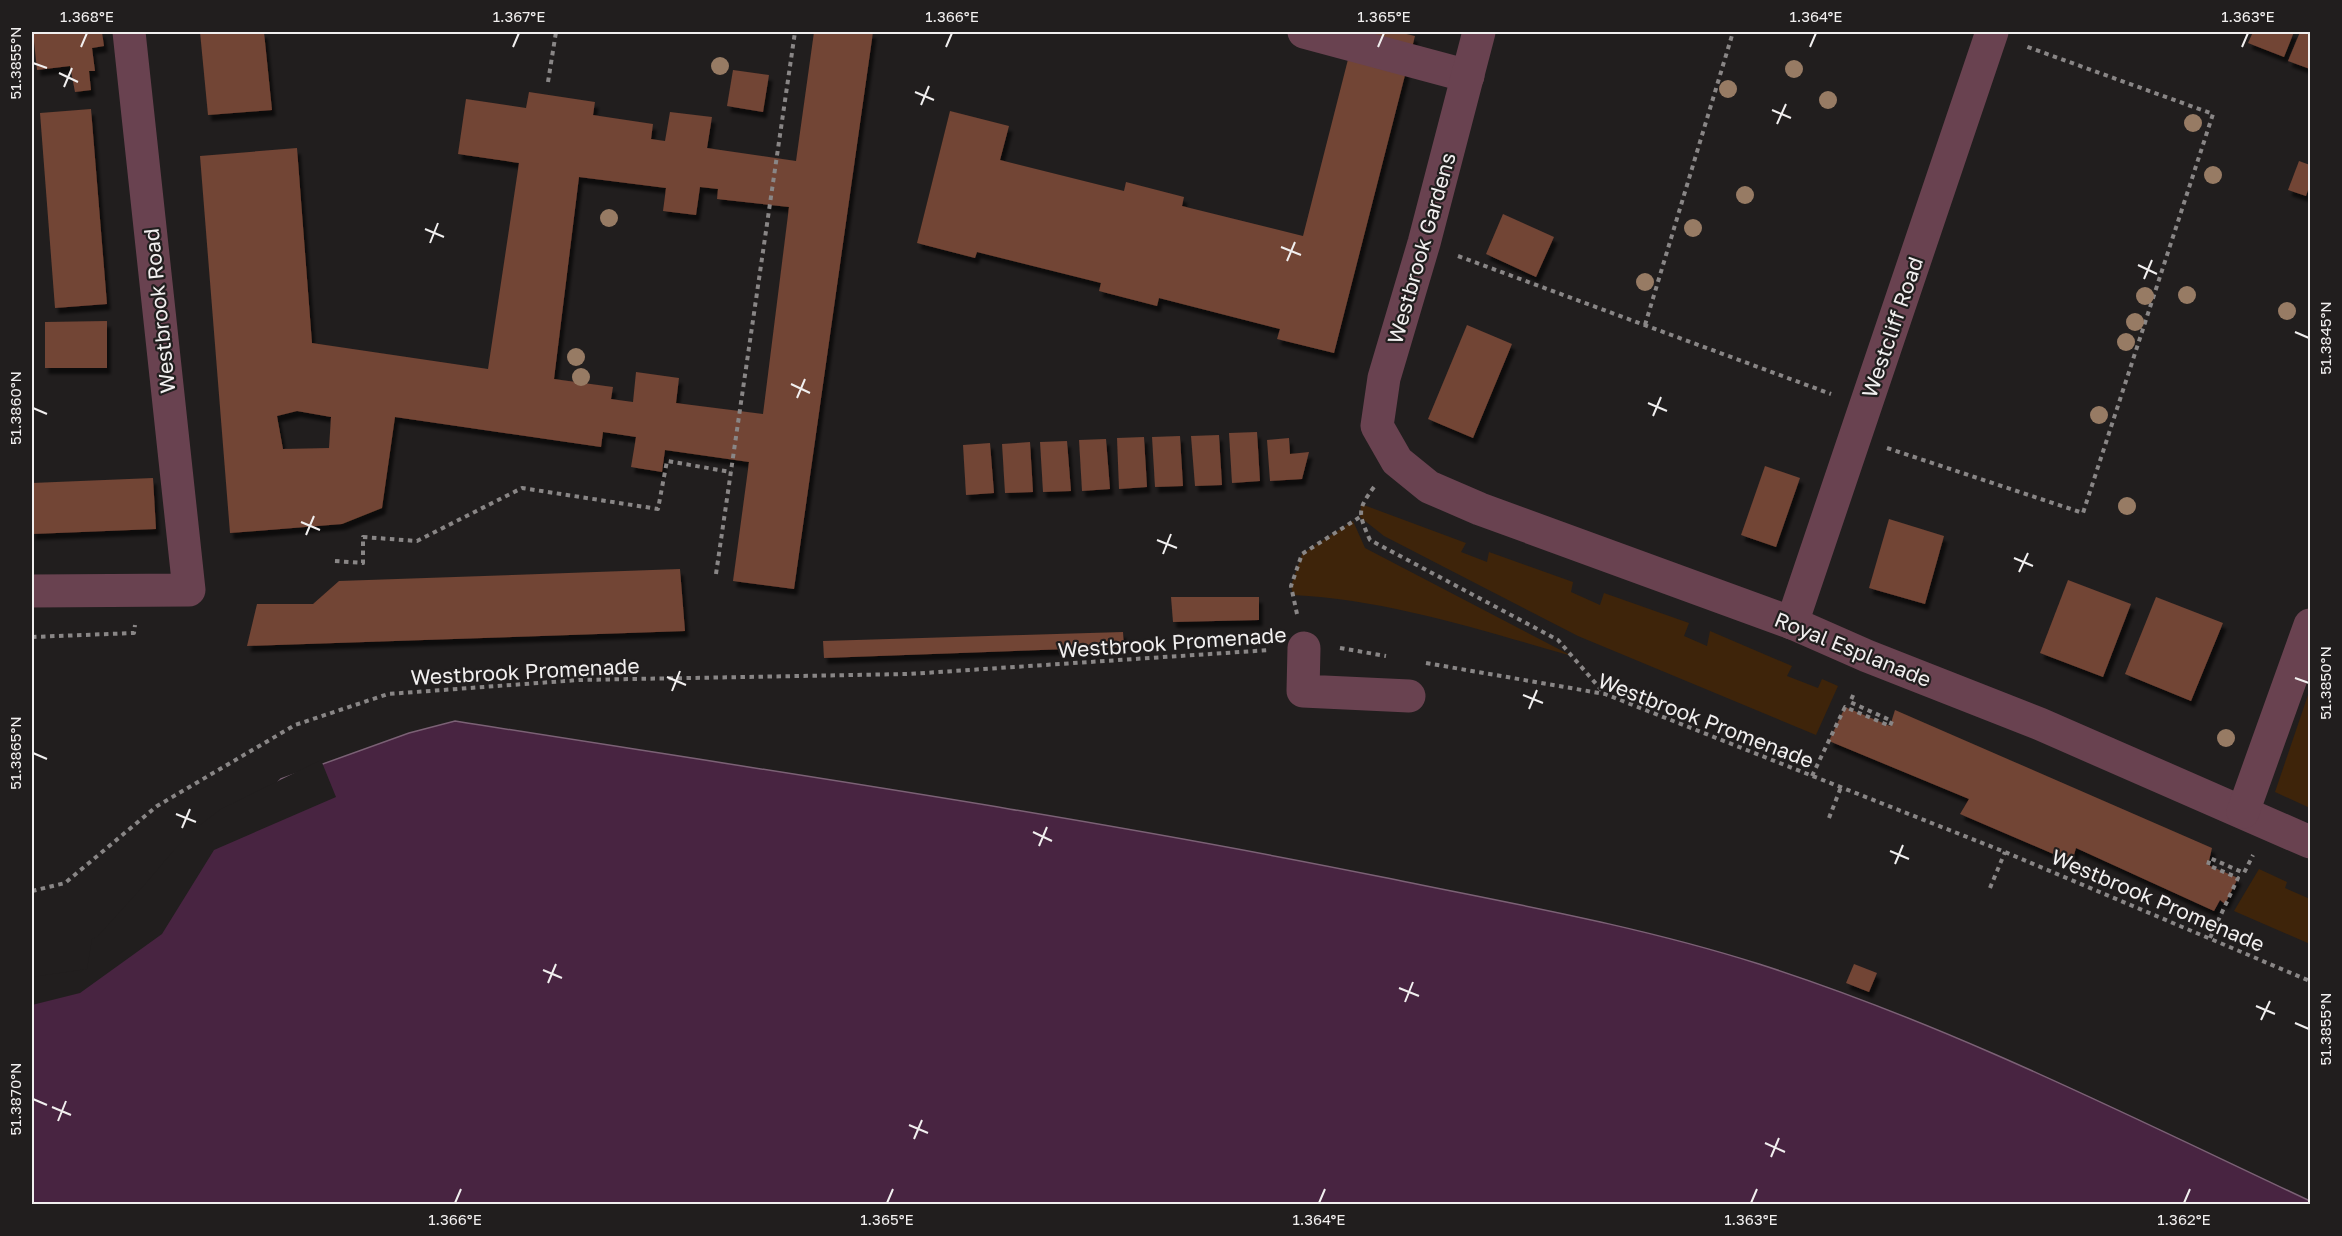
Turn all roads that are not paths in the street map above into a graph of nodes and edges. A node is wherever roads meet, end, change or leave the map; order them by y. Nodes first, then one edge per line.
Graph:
1 (129, 32) edge
2 (1304, 32) edge
3 (1479, 32) edge
4 (1992, 33) edge
5 (1468, 75) junction
6 (1397, 460) joint
7 (32, 591) edge
8 (1792, 623) junction
9 (2310, 625) edge
10 (1304, 648) road end
11 (1409, 696) dead end
12 (2244, 812) junction
13 (2310, 842) edge

1 - 7 street, Westbrook Road
2 - 5 street
3 - 5 street, Westbrook Gardens
4 - 8 street, Westcliff Road
5 - 6 street, Westbrook Gardens
6 - 8 street, Royal Esplanade
8 - 12 street, Royal Esplanade
9 - 12 street
10 - 11 street
12 - 13 street, Royal Esplanade

